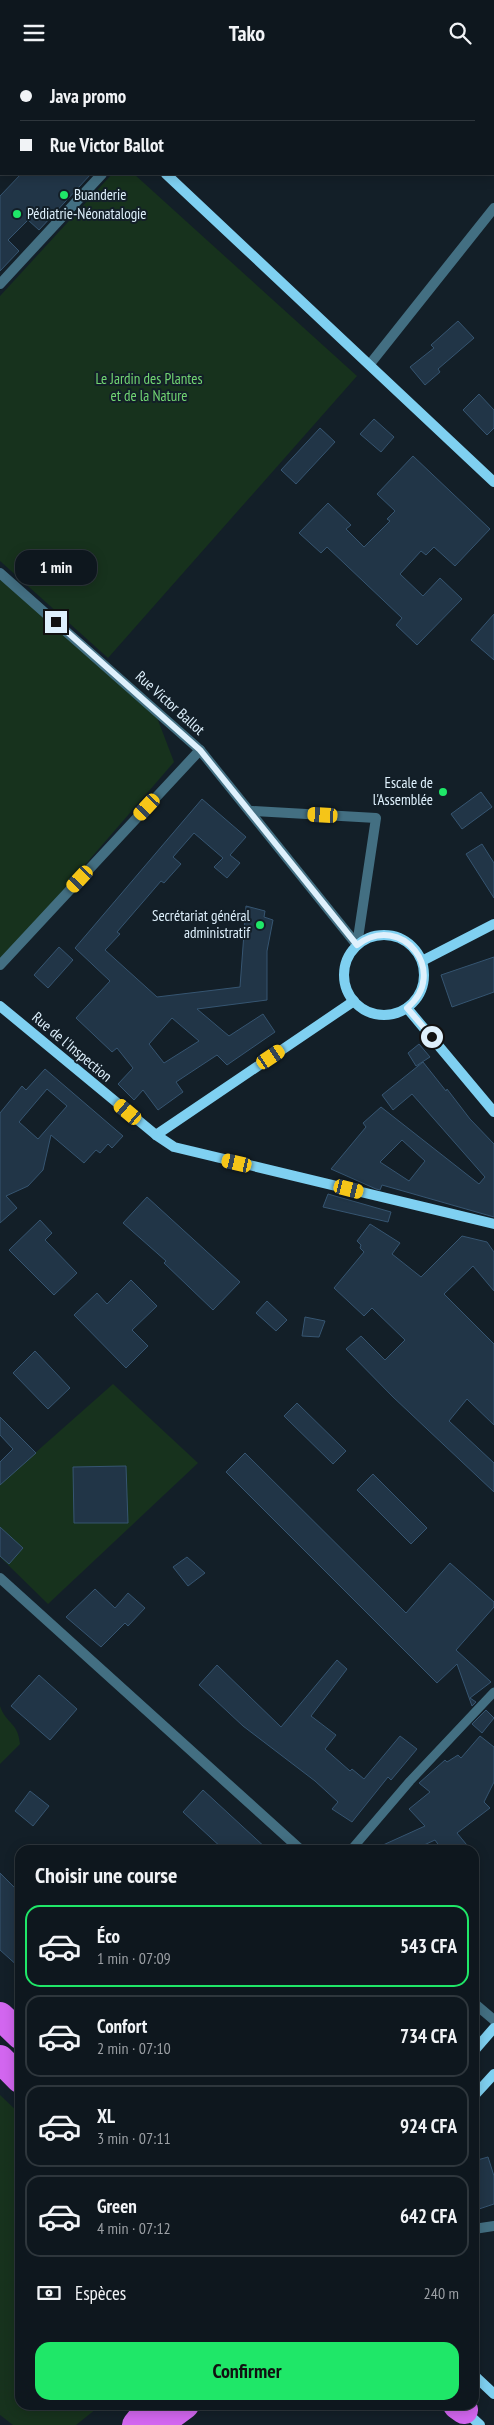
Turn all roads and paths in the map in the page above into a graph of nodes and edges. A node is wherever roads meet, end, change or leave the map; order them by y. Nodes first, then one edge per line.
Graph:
1 (101, 175) edge
2 (167, 175) edge
3 (494, 208) edge
4 (0, 283) edge
5 (370, 364) junction
6 (494, 482) edge
7 (0, 573) edge
8 (200, 750) junction
9 (252, 811) junction
10 (494, 924) edge
11 (357, 945) junction
12 (422, 961) junction
13 (0, 965) edge
14 (354, 1001) junction
15 (0, 1006) edge
16 (407, 1008) junction
17 (494, 1112) edge
18 (156, 1135) junction
19 (494, 1224) edge
20 (0, 1578) edge
21 (494, 1692) edge
22 (295, 1845) edge
23 (355, 1845) edge
24 (479, 2007) edge
25 (0, 2016) edge
26 (494, 2020) edge
27 (494, 2028) edge
28 (15, 2030) edge
29 (479, 2045) edge
30 (0, 2059) edge
31 (15, 2074) edge
32 (494, 2074) edge
33 (479, 2090) edge
34 (494, 2226) edge
35 (479, 2228) edge
36 (479, 2380) edge
37 (494, 2394) edge
38 (148, 2410) edge
39 (158, 2410) edge
40 (178, 2410) edge
41 (136, 2425) edge
42 (144, 2425) edge
43 (158, 2425) edge

1 - 4 street
2 - 5 main road
3 - 5 street
5 - 6 main road
7 - 8 street, Rue Victor Ballot
8 - 9 street, Rue Victor Ballot
8 - 13 street
9 - 11 street, Rue Victor Ballot
9 - 11 street
10 - 12 main road
11 - 12 main road
11 - 14 main road
12 - 16 main road
14 - 16 main road
14 - 18 main road
15 - 18 main road, Rue de l'Inspection
16 - 17 main road
18 - 19 main road, Rue de l'Inspection
20 - 22 street
21 - 23 lane
24 - 26 street
25 - 28 highway
27 - 29 main road
30 - 31 highway
32 - 33 main road
34 - 35 street
36 - 37 main road
38 - 41 highway
39 - 42 highway
40 - 43 highway

